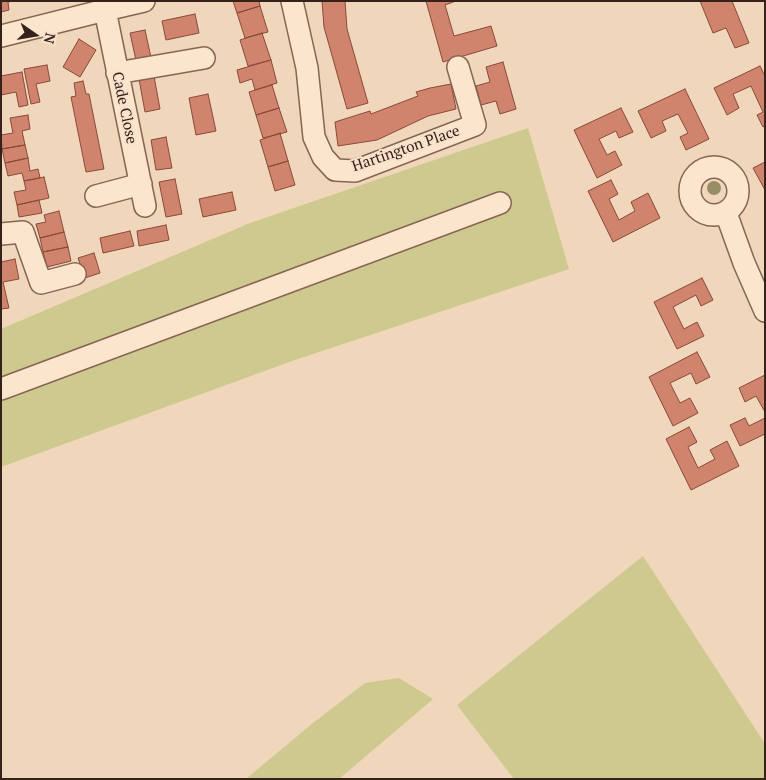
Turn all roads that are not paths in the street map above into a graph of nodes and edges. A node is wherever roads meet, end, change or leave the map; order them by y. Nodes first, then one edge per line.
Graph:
1 (144, 1) edge
2 (292, 1) edge
3 (104, 10) junction
4 (1, 36) edge
5 (204, 58) dead end
6 (458, 68) dead end
7 (117, 73) junction
8 (140, 184) junction
9 (96, 196) dead end
10 (500, 203) dead end
11 (145, 206) dead end
12 (726, 213) dead end
13 (7, 231) edge
14 (75, 274) dead end
15 (765, 311) edge
16 (1, 388) edge

1 - 3 street
2 - 6 street, Hartington Place
3 - 4 street
3 - 7 street, Cade Close
5 - 7 street
7 - 8 street, Cade Close
8 - 9 street
8 - 11 street, Cade Close
10 - 16 street
12 - 15 street
13 - 14 street

